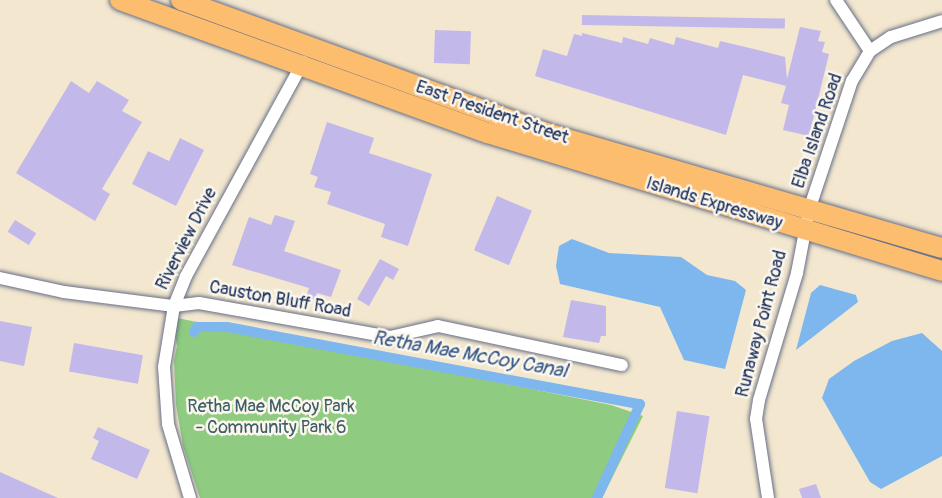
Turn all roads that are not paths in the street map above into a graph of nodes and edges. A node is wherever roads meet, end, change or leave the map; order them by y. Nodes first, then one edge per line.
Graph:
1 (120, 0) edge
2 (181, 0) edge
3 (836, 0) edge
4 (942, 21) edge
5 (313, 50) junction
6 (870, 51) junction
7 (298, 67) junction
8 (488, 133) joint
9 (809, 210) junction
10 (804, 231) junction
11 (942, 248) edge
12 (942, 271) edge
13 (0, 278) edge
14 (174, 306) junction
15 (621, 365) dead end
16 (190, 498) edge
17 (768, 498) edge

1 - 7 main road, East President Street
2 - 5 main road, East President Street
3 - 6 street
4 - 6 street, Elba Island Road
5 - 7 street, Riverview Drive
5 - 9 main road, East President Street
6 - 9 street, Elba Island Road
7 - 8 main road, East President Street
7 - 14 street, Riverview Drive
8 - 10 main road, Islands Expressway
9 - 10 street, Elba Island Road
9 - 11 main road, Islands Expressway
10 - 12 main road, Islands Expressway
10 - 17 street, Runaway Point Road
13 - 14 street, Causton Bluff Road
14 - 15 street, Causton Bluff Road
14 - 16 street, Riverview Drive

